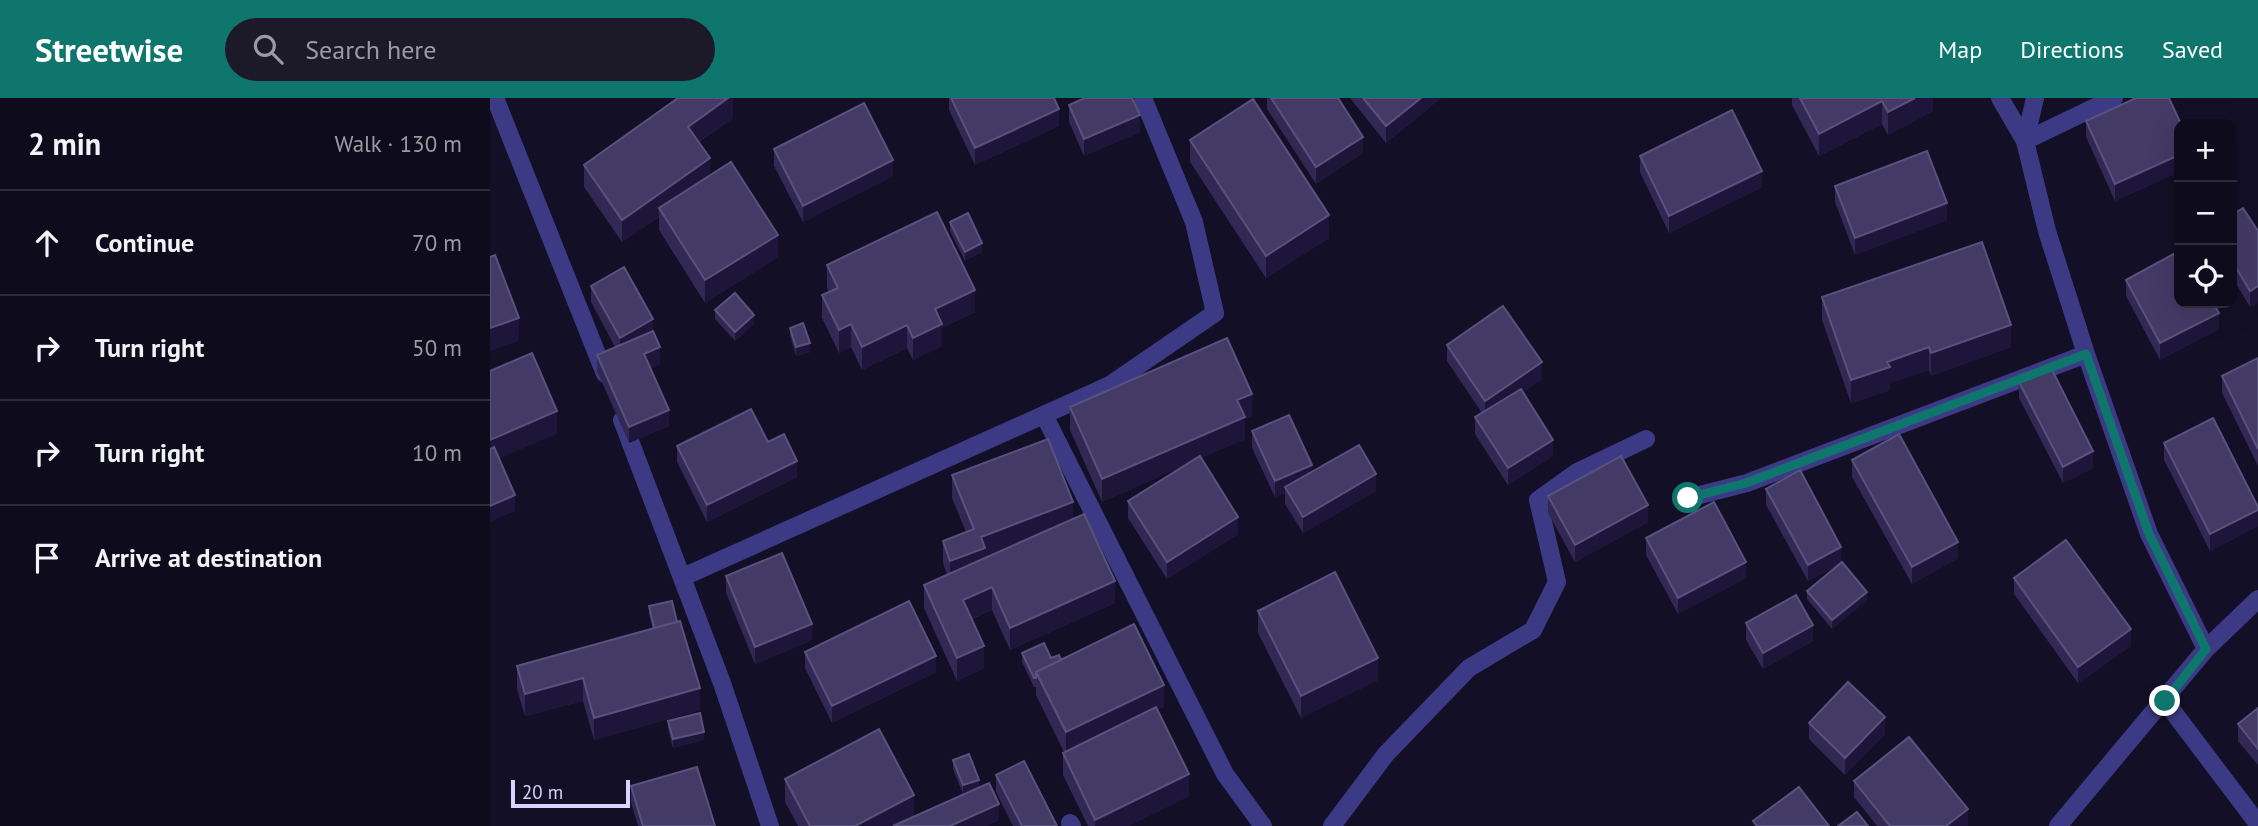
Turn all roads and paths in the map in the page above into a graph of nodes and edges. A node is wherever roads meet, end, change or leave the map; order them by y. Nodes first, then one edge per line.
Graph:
1 (495, 98) edge
2 (1143, 98) edge
3 (2000, 98) edge
4 (2035, 98) edge
5 (2114, 98) edge
6 (2025, 141) junction
7 (2086, 354) junction
8 (1044, 415) junction
9 (1646, 439) dead end
10 (1688, 498) dead end
11 (683, 578) junction
12 (2258, 599) edge
13 (2206, 649) junction
14 (2165, 701) junction
15 (2258, 824) edge
16 (771, 826) edge
17 (1263, 826) edge
18 (1332, 826) edge
19 (2058, 826) edge

1 - 11 street
2 - 8 street
3 - 6 street
4 - 6 street
5 - 6 street
6 - 7 street
7 - 10 street
7 - 13 street
8 - 11 street
8 - 17 street
9 - 18 street
11 - 16 street
12 - 13 street
13 - 14 street
14 - 15 street
14 - 19 street

